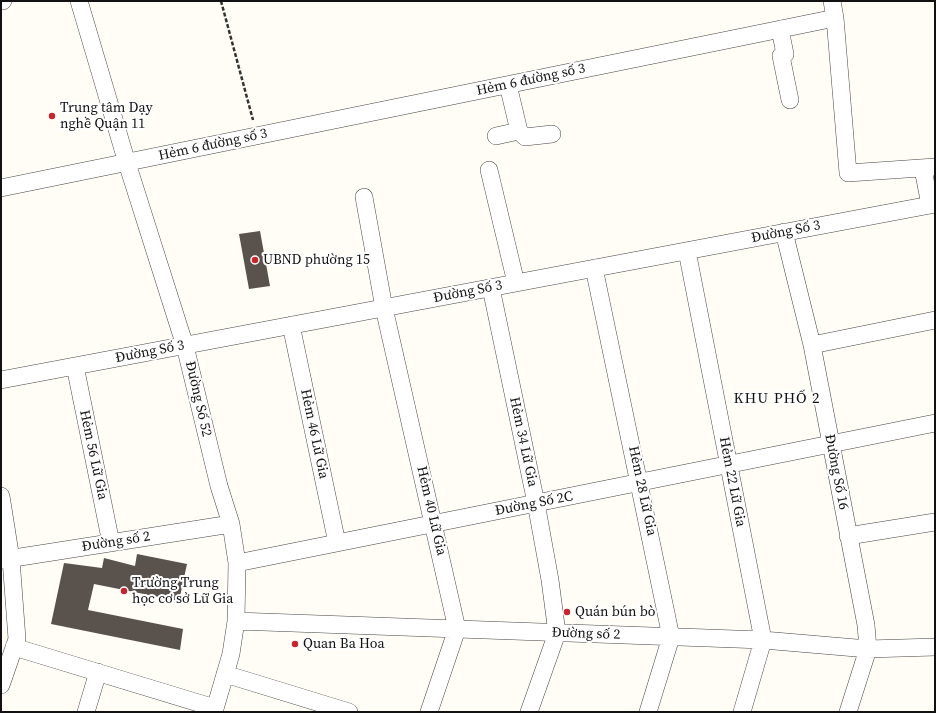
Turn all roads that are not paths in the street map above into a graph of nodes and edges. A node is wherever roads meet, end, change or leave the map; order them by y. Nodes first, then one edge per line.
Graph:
1 (78, 1) edge
2 (832, 1) edge
3 (835, 18) junction
4 (780, 29) junction
5 (508, 85) junction
6 (790, 100) dead end
7 (519, 131) junction
8 (552, 134) dead end
9 (496, 136) dead end
10 (127, 163) junction
11 (929, 168) edge
12 (489, 170) dead end
13 (1, 188) edge
14 (364, 197) dead end
15 (932, 204) edge
16 (784, 232) junction
17 (687, 251) junction
18 (594, 268) junction
19 (516, 283) junction
20 (491, 288) junction
21 (384, 308) junction
22 (935, 320) edge
23 (291, 326) junction
24 (812, 345) junction
25 (185, 346) junction
26 (75, 366) junction
27 (1, 380) edge
28 (935, 423) edge
29 (831, 444) junction
30 (728, 465) junction
31 (640, 482) junction
32 (1, 496) edge
33 (536, 503) junction
34 (935, 522) edge
35 (434, 523) junction
36 (232, 524) junction
37 (848, 536) junction
38 (111, 543) junction
39 (338, 543) junction
40 (6, 560) edge
41 (237, 563) junction
42 (236, 622) junction
43 (457, 629) junction
44 (557, 633) junction
45 (672, 637) junction
46 (763, 640) junction
47 (14, 647) junction
48 (935, 647) edge
49 (868, 649) junction
50 (98, 672) junction
51 (225, 674) junction
52 (1, 685) edge
53 (324, 708) edge
54 (215, 710) edge
55 (86, 712) edge
56 (349, 712) edge
57 (429, 712) edge
58 (529, 712) edge
59 (648, 712) edge
60 (742, 712) edge
61 (848, 712) edge

1 - 10 street, Đường Số 52
2 - 3 street
3 - 4 street, Hẻm 6 đường số 3
3 - 11 street
4 - 5 street, Hẻm 6 đường số 3
4 - 6 street
5 - 7 street
5 - 10 street, Hẻm 6 đường số 3
7 - 8 street
7 - 9 street
10 - 13 street, Hẻm 6 đường số 3
10 - 25 street, Đường Số 52
11 - 15 street
12 - 19 street
14 - 21 street, Hẻm 40 Lữ Gia
15 - 16 street, Đường Số 3
16 - 17 street, Đường Số 3
16 - 24 street, Đường Số 16
17 - 18 street, Đường Số 3
17 - 30 street, Hẻm 22 Lữ Gia
18 - 19 street, Đường Số 3
18 - 31 street, Hẻm 28 Lữ Gia
19 - 20 street, Đường Số 3
20 - 21 street, Đường Số 3
20 - 33 street, Hẻm 34 Lữ Gia
21 - 23 street, Đường Số 3
21 - 35 street, Hẻm 40 Lữ Gia
22 - 24 street
23 - 25 street, Đường Số 3
23 - 39 street, Hẻm 46 Lữ Gia
24 - 29 street, Đường Số 16
25 - 26 street, Đường Số 3
25 - 36 street, Đường Số 52
26 - 27 street, Đường Số 3
26 - 38 street, Hẻm 56 Lữ Gia
28 - 29 street, Đường Số 2C
29 - 30 street, Đường Số 2C
29 - 37 street, Đường Số 16
30 - 31 street, Đường Số 2C
30 - 46 street, Hẻm 22 Lữ Gia
31 - 33 street, Đường Số 2C
31 - 45 street, Hẻm 28 Lữ Gia
32 - 40 street
33 - 35 street, Đường Số 2C
33 - 44 street, Hẻm 34 Lữ Gia
34 - 37 street
35 - 39 street, Đường Số 2C
35 - 43 street, Hẻm 40 Lữ Gia
36 - 38 street, Đường số 2
36 - 41 street, Đường Số 52
37 - 49 street, Đường Số 16
38 - 40 street, Đường số 2
39 - 41 street, Đường Số 2C
40 - 47 street
41 - 42 street, Đường Số 52
42 - 43 street, Đường số 2
42 - 51 street, Đường Số 52
43 - 44 street, Đường số 2
43 - 57 street
44 - 45 street, Đường số 2
44 - 58 street, Hẻm 34 Lữ Gia
45 - 46 street, Đường số 2
45 - 59 street, Hẻm 28 Lữ Gia
46 - 49 street, Đường số 2
46 - 60 street, Hẻm 22 Lữ Gia
47 - 50 street
47 - 52 street
48 - 49 street, Đường số 2
49 - 61 street, Đường Số 16
50 - 54 street
50 - 55 street
51 - 53 street
51 - 54 street, Đường Số 52
53 - 56 street

